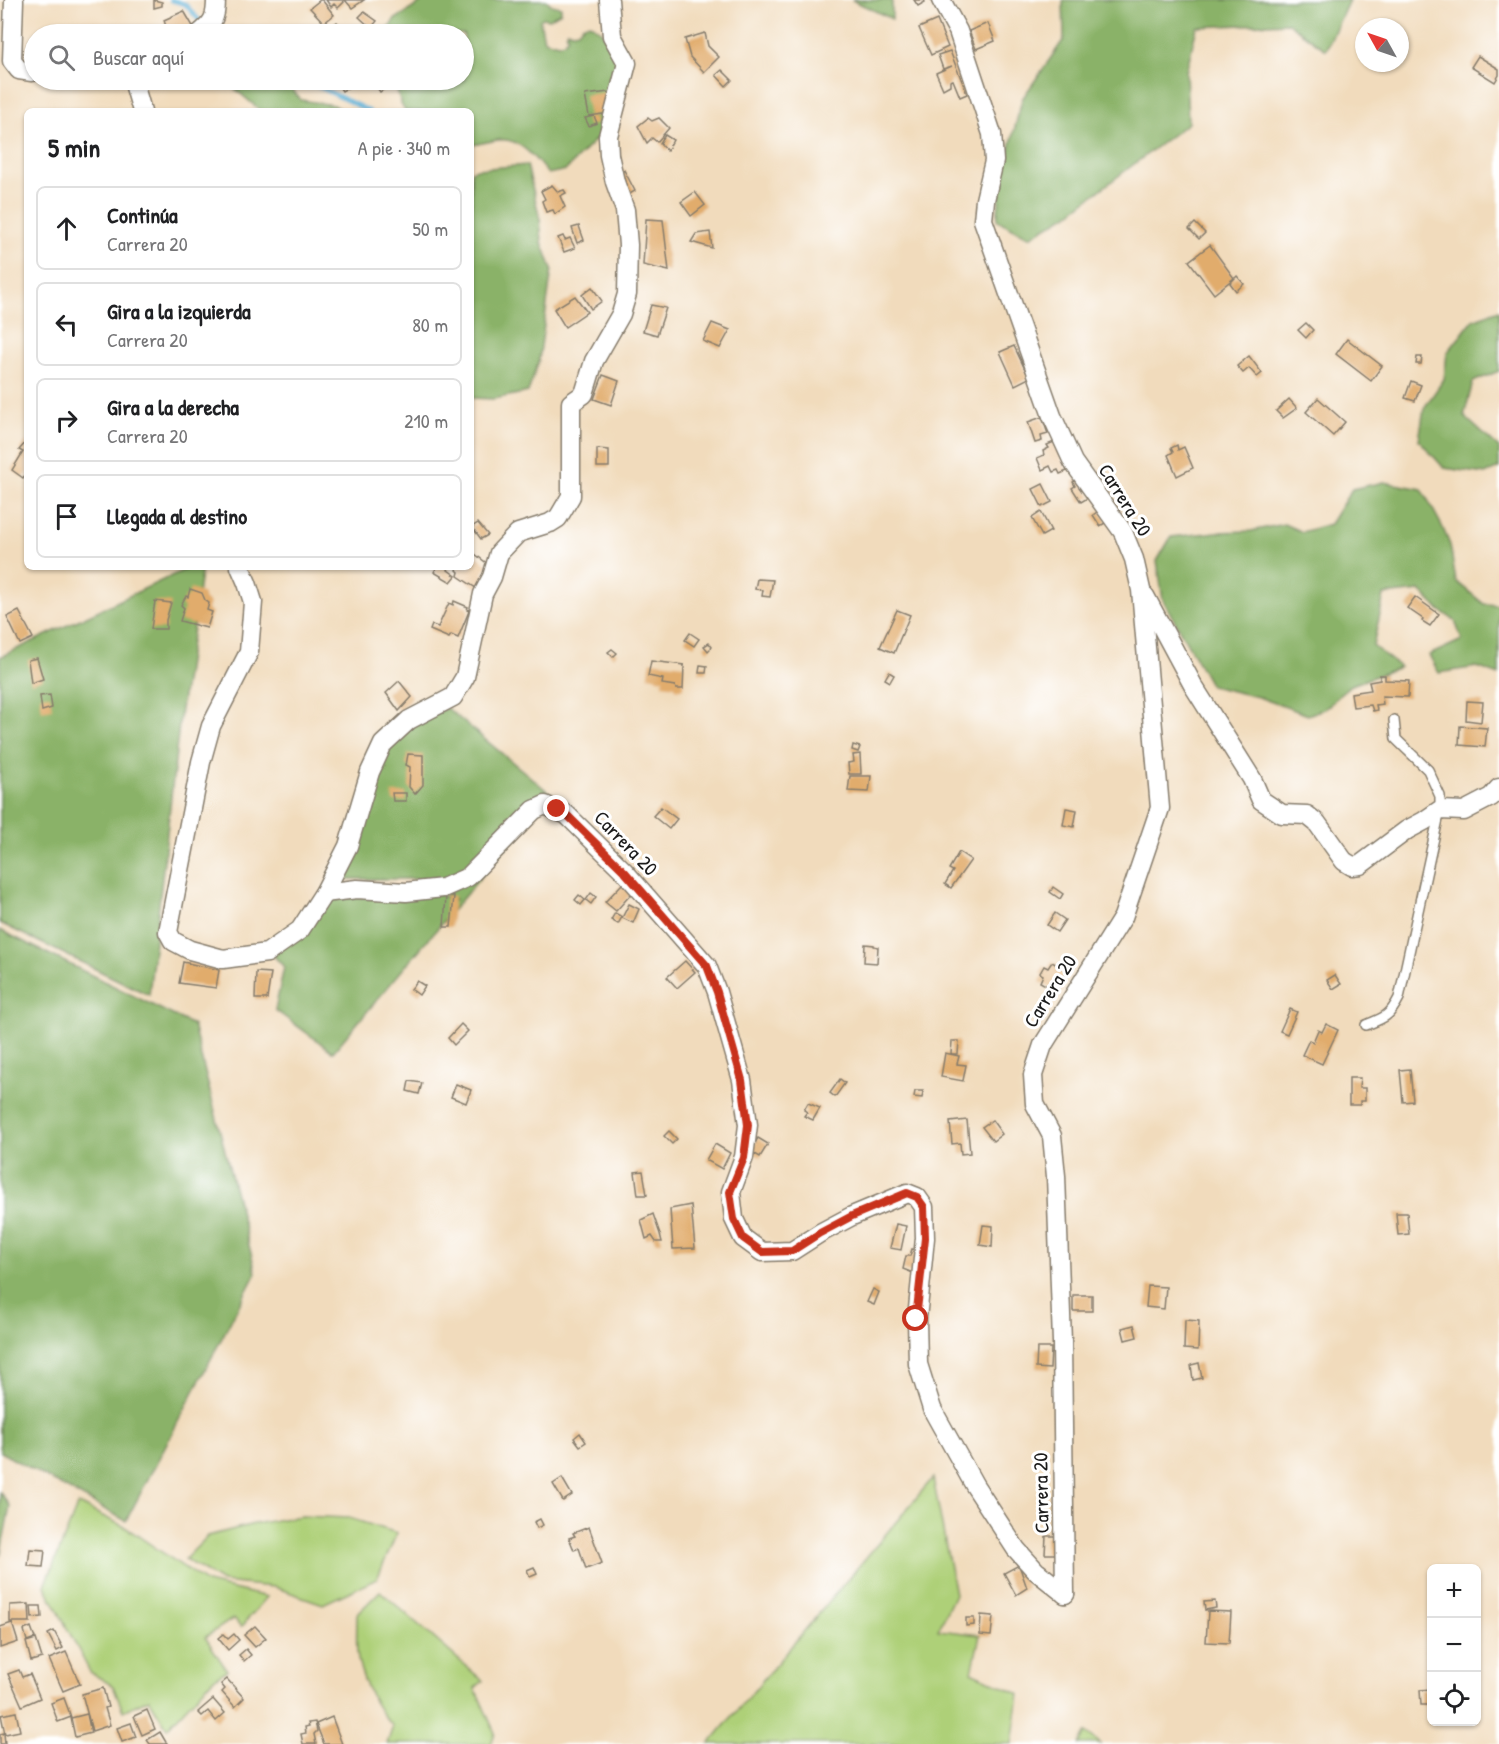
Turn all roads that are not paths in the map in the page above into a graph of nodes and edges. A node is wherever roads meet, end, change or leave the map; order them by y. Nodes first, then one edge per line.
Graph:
1 (14, 0) edge
2 (216, 0) edge
3 (609, 0) edge
4 (941, 0) edge
5 (211, 24) edge
6 (24, 71) edge
7 (136, 90) edge
8 (141, 108) edge
9 (242, 570) edge
10 (1141, 590) junction
11 (1394, 720) dead end
12 (1499, 788) edge
13 (1440, 810) junction
14 (324, 893) junction
15 (1366, 1025) dead end

1 - 6 street
2 - 5 street
3 - 14 street
4 - 10 street, Carrera 20
7 - 8 street
9 - 14 street
10 - 13 street
10 - 14 street, Carrera 20
11 - 13 lane
12 - 13 street
13 - 15 lane

